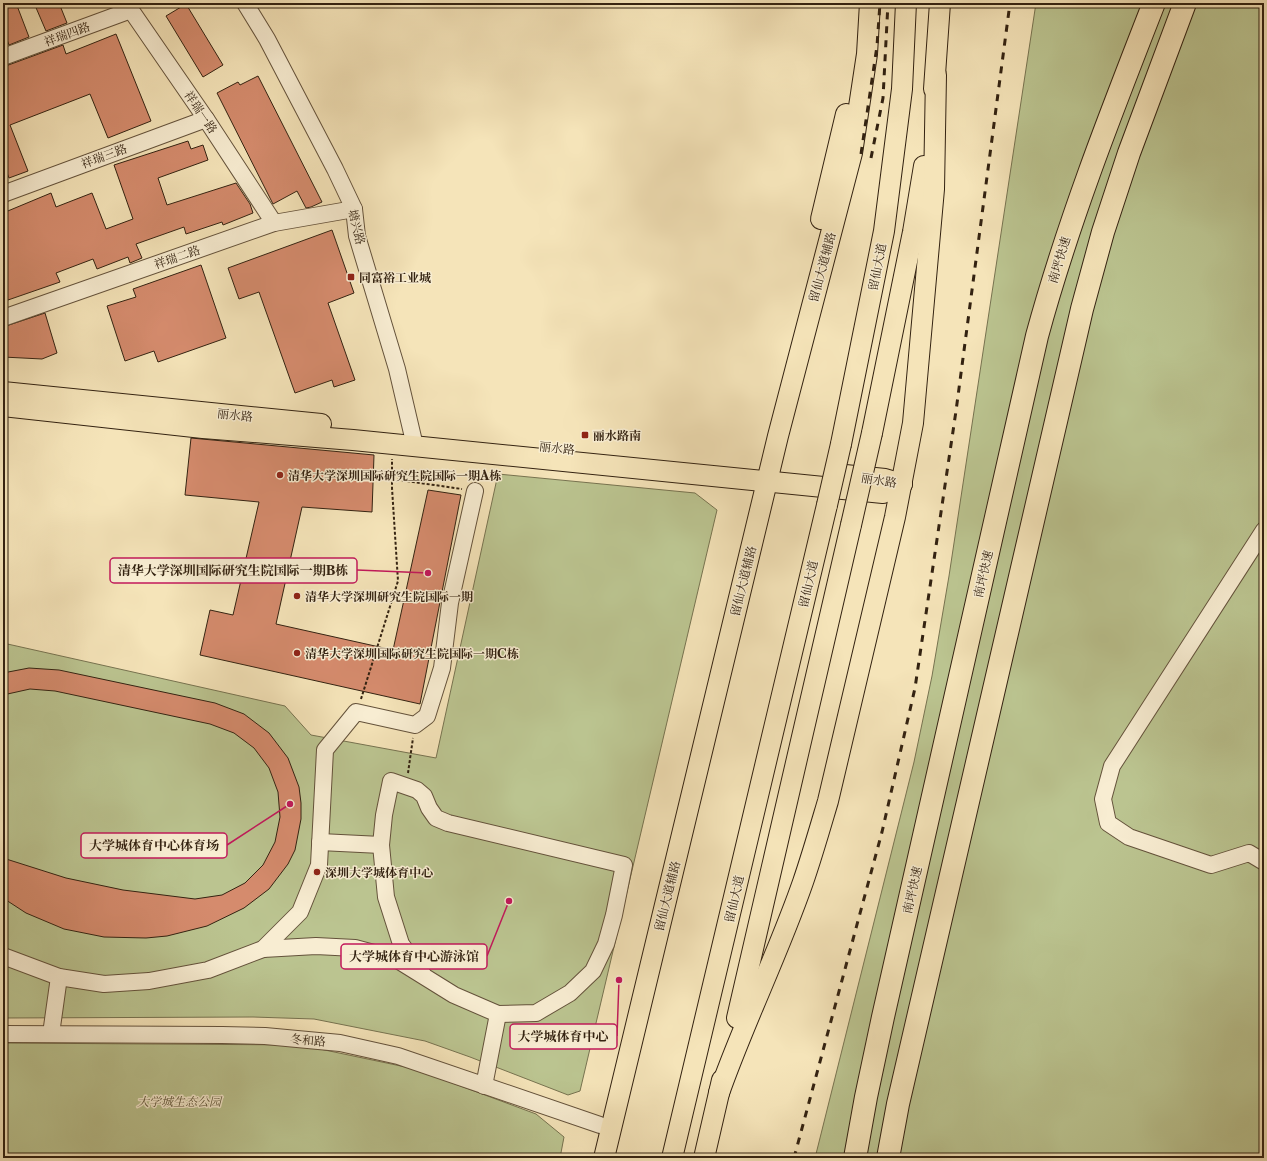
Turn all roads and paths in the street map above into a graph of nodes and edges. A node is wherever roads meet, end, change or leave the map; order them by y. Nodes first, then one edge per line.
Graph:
1 (245, 3) edge
2 (859, 3) edge
3 (870, 3) edge
4 (906, 3) edge
5 (940, 3) edge
6 (1154, 3) edge
7 (1185, 3) edge
8 (129, 7) edge
9 (3, 58) edge
10 (936, 75) junction
11 (206, 118) junction
12 (3, 194) edge
13 (354, 209) junction
14 (274, 223) junction
15 (3, 318) edge
16 (3, 392) edge
17 (3, 406) edge
18 (413, 440) junction
19 (393, 444) junction
20 (763, 475) junction
21 (392, 479) junction
22 (902, 484) junction
23 (475, 491) joint
24 (1264, 530) edge
25 (356, 712) junction
26 (415, 725) junction
27 (406, 784) junction
28 (320, 842) junction
29 (381, 845) junction
30 (1264, 862) edge
31 (263, 949) junction
32 (3, 956) edge
33 (424, 976) junction
34 (59, 977) junction
35 (498, 1014) junction
36 (3, 1034) edge
37 (51, 1034) junction
38 (484, 1086) junction
39 (719, 1093) junction
40 (600, 1125) junction
41 (607, 1154) edge
42 (592, 1158) edge
43 (672, 1158) edge
44 (704, 1158) edge
45 (855, 1158) edge
46 (888, 1158) edge

1 - 13 street, 塘兴路
2 - 20 main road, 留仙大道辅路
3 - 20 main road, 留仙大道辅路
4 - 43 main road, 留仙大道, bridge
5 - 10 main road
6 - 45 highway, 南坪快速
7 - 46 highway
8 - 9 street, 祥瑞四路
8 - 11 street, 祥瑞一路
10 - 22 main road
10 - 39 main road, bridge
11 - 12 street, 祥瑞三路
11 - 14 street, 祥瑞一路
13 - 14 street, 祥瑞二路
13 - 18 street, 塘兴路
14 - 15 street, 祥瑞二路
16 - 18 main road, 丽水路
17 - 19 main road, 丽水路
18 - 19 main road, 丽水路
18 - 20 main road, 丽水路
19 - 21 path
20 - 22 main road, 丽水路
20 - 40 main road, 留仙大道辅路
20 - 41 main road, 留仙大道辅路
21 - 23 path
21 - 25 path
22 - 39 main road
23 - 26 street
24 - 30 street
25 - 26 street
25 - 28 street
26 - 27 path
27 - 29 street
27 - 35 street
28 - 29 street
28 - 31 street
29 - 33 street
31 - 33 street
31 - 34 street
32 - 34 street
33 - 35 street
34 - 37 street
35 - 38 street
36 - 37 street, 冬和路
37 - 38 street, 冬和路
38 - 40 street, 冬和路
39 - 44 main road
40 - 41 main road
40 - 42 main road, 留仙大道辅路

